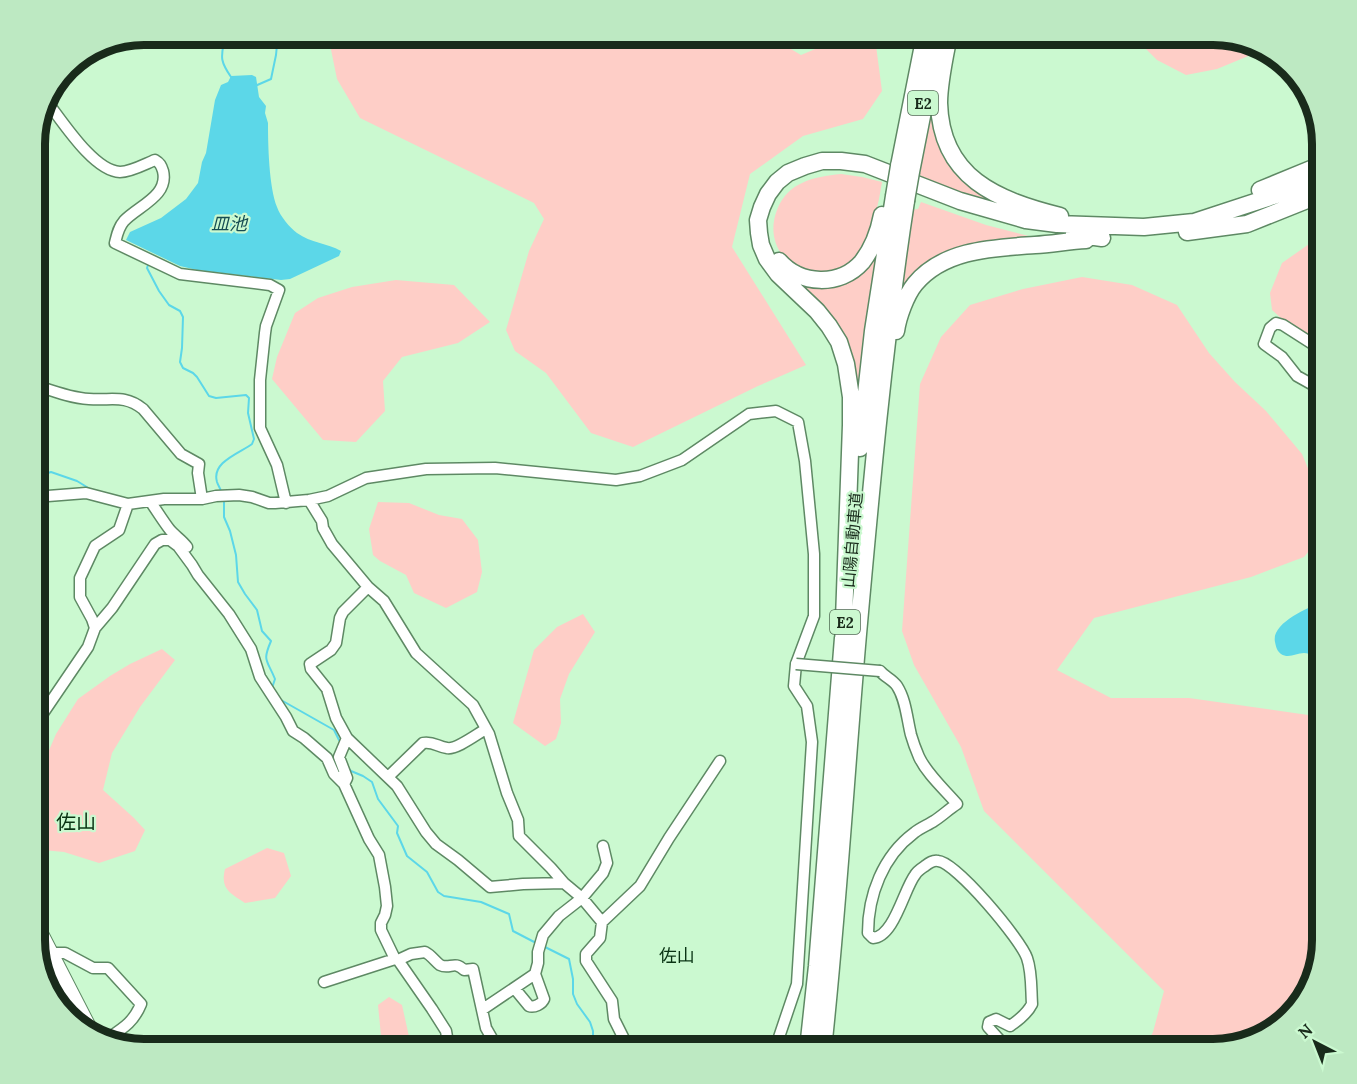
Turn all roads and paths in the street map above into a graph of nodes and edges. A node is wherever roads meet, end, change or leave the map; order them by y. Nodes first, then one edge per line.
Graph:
1 (923, 45) edge
2 (935, 45) edge
3 (947, 45) edge
4 (52, 108) edge
5 (905, 169) junction
6 (1312, 169) edge
7 (1312, 180) edge
8 (1312, 193) edge
9 (896, 196) junction
10 (1312, 198) edge
11 (1196, 226) junction
12 (1105, 232) junction
13 (1312, 343) edge
14 (884, 372) junction
15 (1312, 384) edge
16 (45, 388) edge
17 (45, 495) edge
18 (202, 495) junction
19 (309, 500) junction
20 (150, 501) junction
21 (285, 503) junction
22 (128, 504) junction
23 (192, 565) junction
24 (368, 587) junction
25 (94, 628) junction
26 (843, 647) junction
27 (796, 664) junction
28 (45, 710) edge
29 (486, 729) junction
30 (347, 738) junction
31 (720, 761) dead end
32 (387, 777) junction
33 (344, 784) junction
34 (603, 846) dead end
35 (564, 883) junction
36 (582, 898) junction
37 (602, 922) junction
38 (45, 941) edge
39 (51, 953) junction
40 (396, 959) junction
41 (535, 974) junction
42 (324, 982) dead end
43 (515, 988) junction
44 (483, 1009) junction
45 (80, 1014) edge
46 (115, 1034) edge
47 (447, 1039) edge
48 (492, 1039) edge
49 (624, 1039) edge
50 (779, 1039) edge
51 (809, 1039) edge
52 (824, 1039) edge
53 (998, 1039) edge

1 - 5 highway, 山陽自動車道 / E2
2 - 5 highway, 山陽自動車道 / E2
3 - 12 highway
4 - 21 street
5 - 9 highway, 山陽自動車道 / E2, bridge
6 - 11 highway
7 - 11 highway
8 - 11 highway
9 - 12 highway
9 - 14 highway, 山陽自動車道 / E2
9 - 26 highway, 山陽自動車道 / E2
10 - 11 highway
11 - 12 highway
12 - 14 highway
12 - 26 highway
13 - 15 street
14 - 52 highway, 山陽自動車道 / E2
16 - 18 street
17 - 22 street
18 - 20 street
18 - 21 street
19 - 21 street
19 - 24 street
19 - 27 street
20 - 22 street
20 - 23 street
22 - 25 street
23 - 25 street
23 - 33 street
24 - 29 street
24 - 30 street
25 - 28 street
26 - 51 highway, 山陽自動車道 / E2
27 - 50 street
27 - 53 street, bridge
29 - 32 street
29 - 35 street
30 - 32 street
30 - 33 street
31 - 37 street
32 - 35 street
33 - 40 street
34 - 36 street
35 - 36 street
36 - 37 street
36 - 41 street
37 - 49 street
38 - 39 main road
39 - 45 main road
39 - 46 street
40 - 42 street
40 - 44 street
40 - 47 street
41 - 43 street
41 - 43 street
43 - 44 street
44 - 48 street

